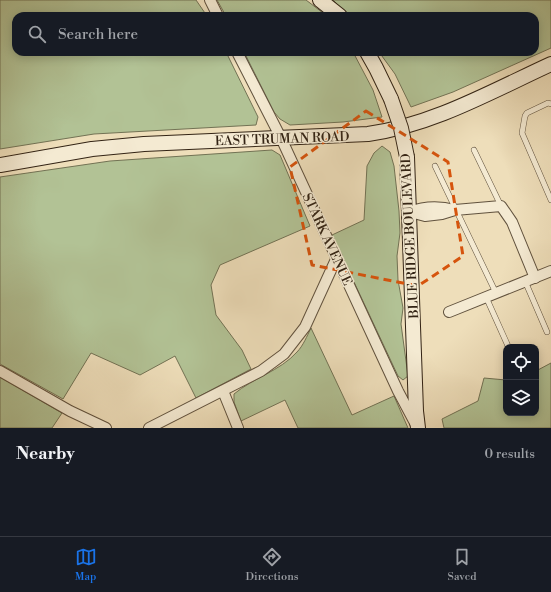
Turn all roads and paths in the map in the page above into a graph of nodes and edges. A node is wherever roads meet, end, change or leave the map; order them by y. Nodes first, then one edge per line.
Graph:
1 (210, 0) edge
2 (320, 0) edge
3 (216, 12) edge
4 (335, 12) edge
5 (239, 56) edge
6 (369, 56) edge
7 (551, 64) edge
8 (550, 104) edge
9 (281, 138) junction
10 (474, 150) dead end
11 (0, 165) edge
12 (435, 166) dead end
13 (551, 200) edge
14 (501, 206) junction
15 (455, 210) junction
16 (410, 212) junction
17 (337, 257) junction
18 (551, 271) edge
19 (530, 280) junction
20 (496, 293) junction
21 (486, 297) junction
22 (449, 312) dead end
23 (547, 332) dead end
24 (507, 344) edge
25 (0, 371) edge
26 (223, 391) junction
27 (106, 428) edge
28 (149, 428) edge
29 (238, 428) edge
30 (418, 428) edge

1 - 3 street
2 - 4 main road
5 - 9 street, STARK AVENUE
6 - 16 main road, BLUE RIDGE BOULEVARD, bridge
7 - 9 main road, EAST TRUMAN ROAD
8 - 13 lane
9 - 11 main road, EAST TRUMAN ROAD
9 - 17 street, STARK AVENUE
10 - 14 lane
12 - 15 lane
14 - 15 street
14 - 19 street
15 - 16 street
15 - 20 lane
16 - 30 main road, BLUE RIDGE BOULEVARD
17 - 26 street
17 - 30 street, STARK AVENUE
18 - 19 street
19 - 20 street
19 - 23 lane
20 - 21 street
21 - 22 street
21 - 24 lane
25 - 27 street
26 - 28 street
26 - 29 street

